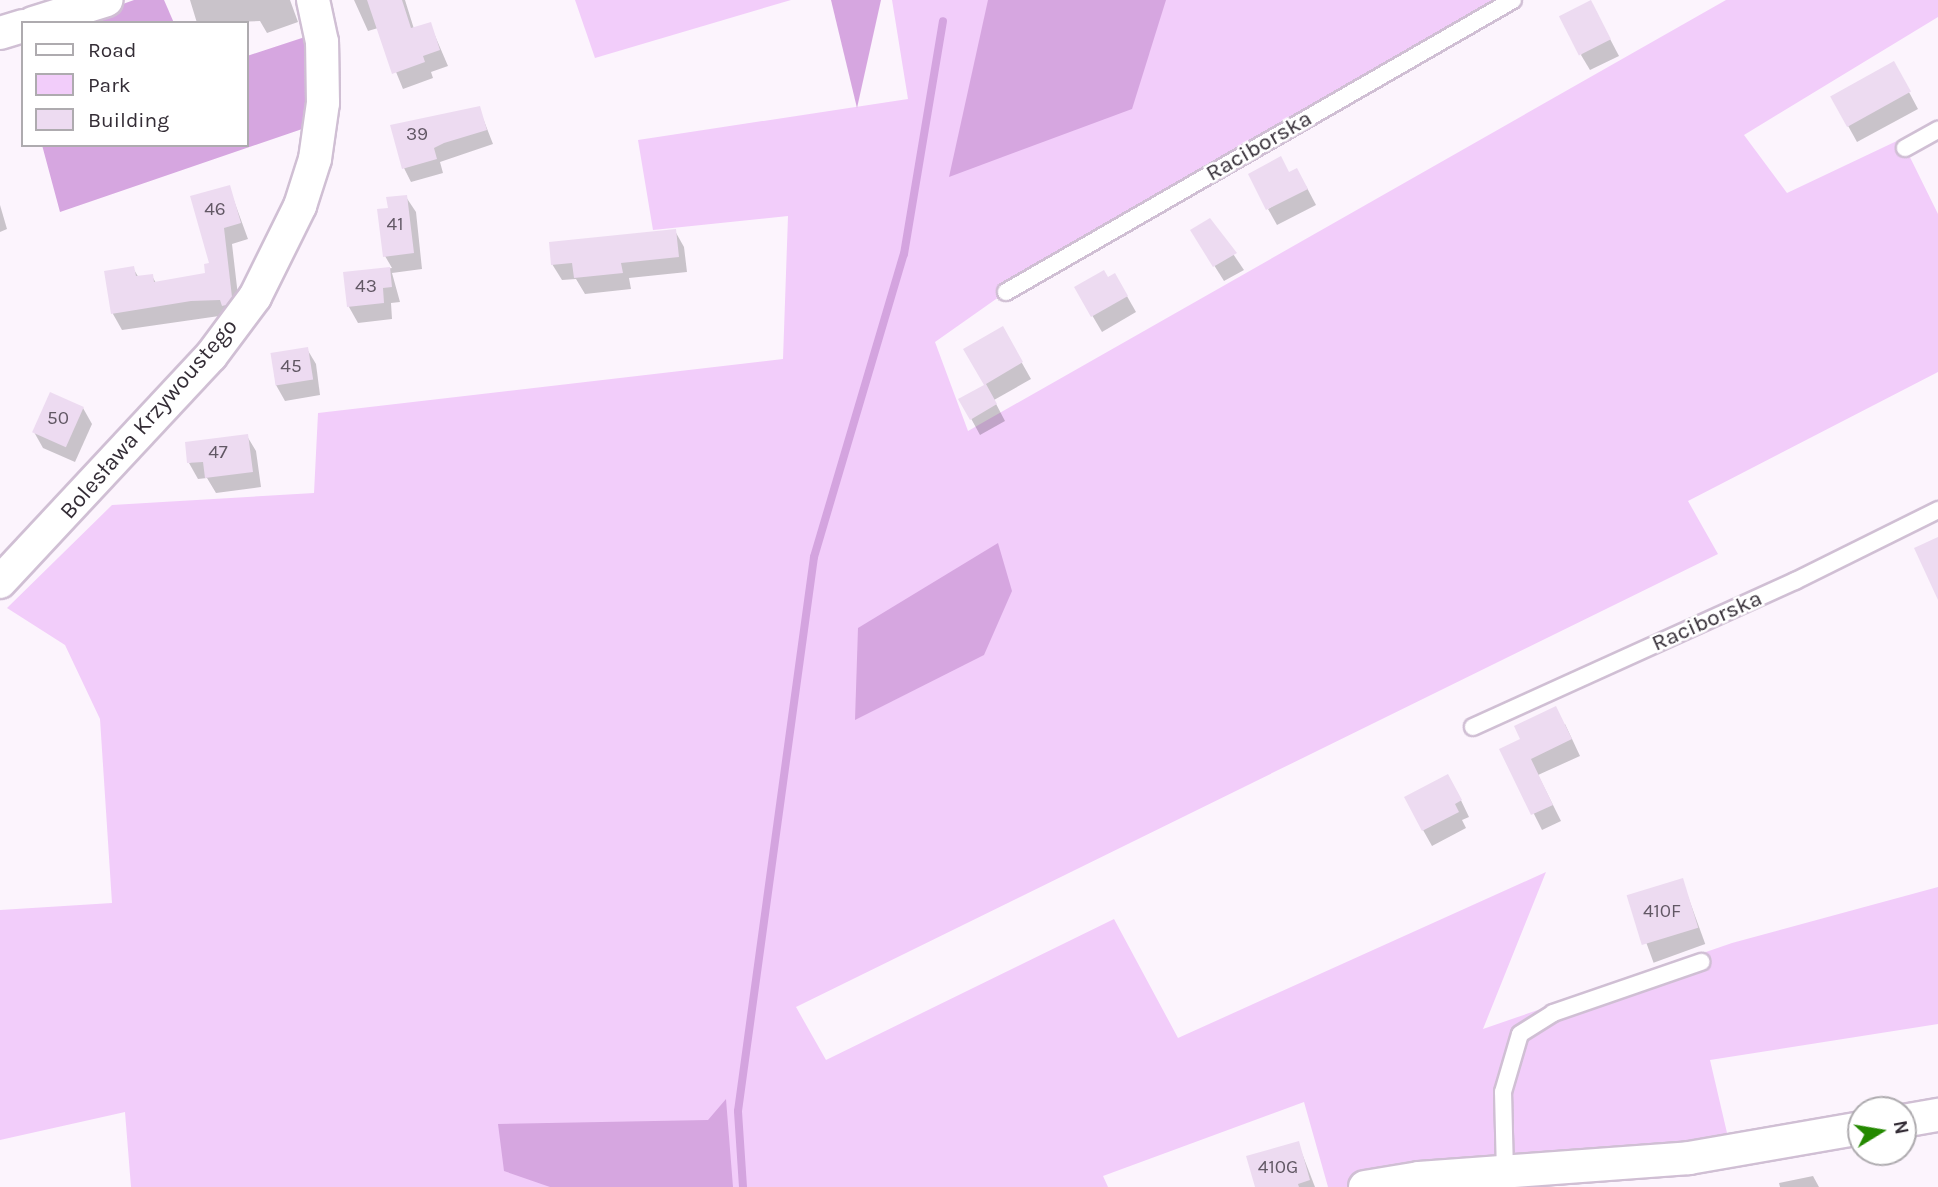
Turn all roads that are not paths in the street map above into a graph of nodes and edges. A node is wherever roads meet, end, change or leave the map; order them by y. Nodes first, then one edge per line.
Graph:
1 (107, 0) edge
2 (313, 0) edge
3 (1513, 0) edge
4 (39, 21) edge
5 (21, 27) edge
6 (0, 33) edge
7 (1938, 130) edge
8 (1905, 148) dead end
9 (1006, 292) dead end
10 (1938, 510) edge
11 (0, 582) edge
12 (1473, 727) dead end
13 (1701, 962) dead end
14 (1938, 1115) edge
15 (1917, 1119) edge
16 (1847, 1130) edge
17 (1505, 1173) junction
18 (1365, 1187) edge

1 - 4 street
2 - 11 street, Bolesława Krzywoustego
3 - 9 lane, Raciborska
5 - 6 street
7 - 8 lane
10 - 12 lane, Raciborska
13 - 17 lane
14 - 15 street
16 - 17 street
17 - 18 street

